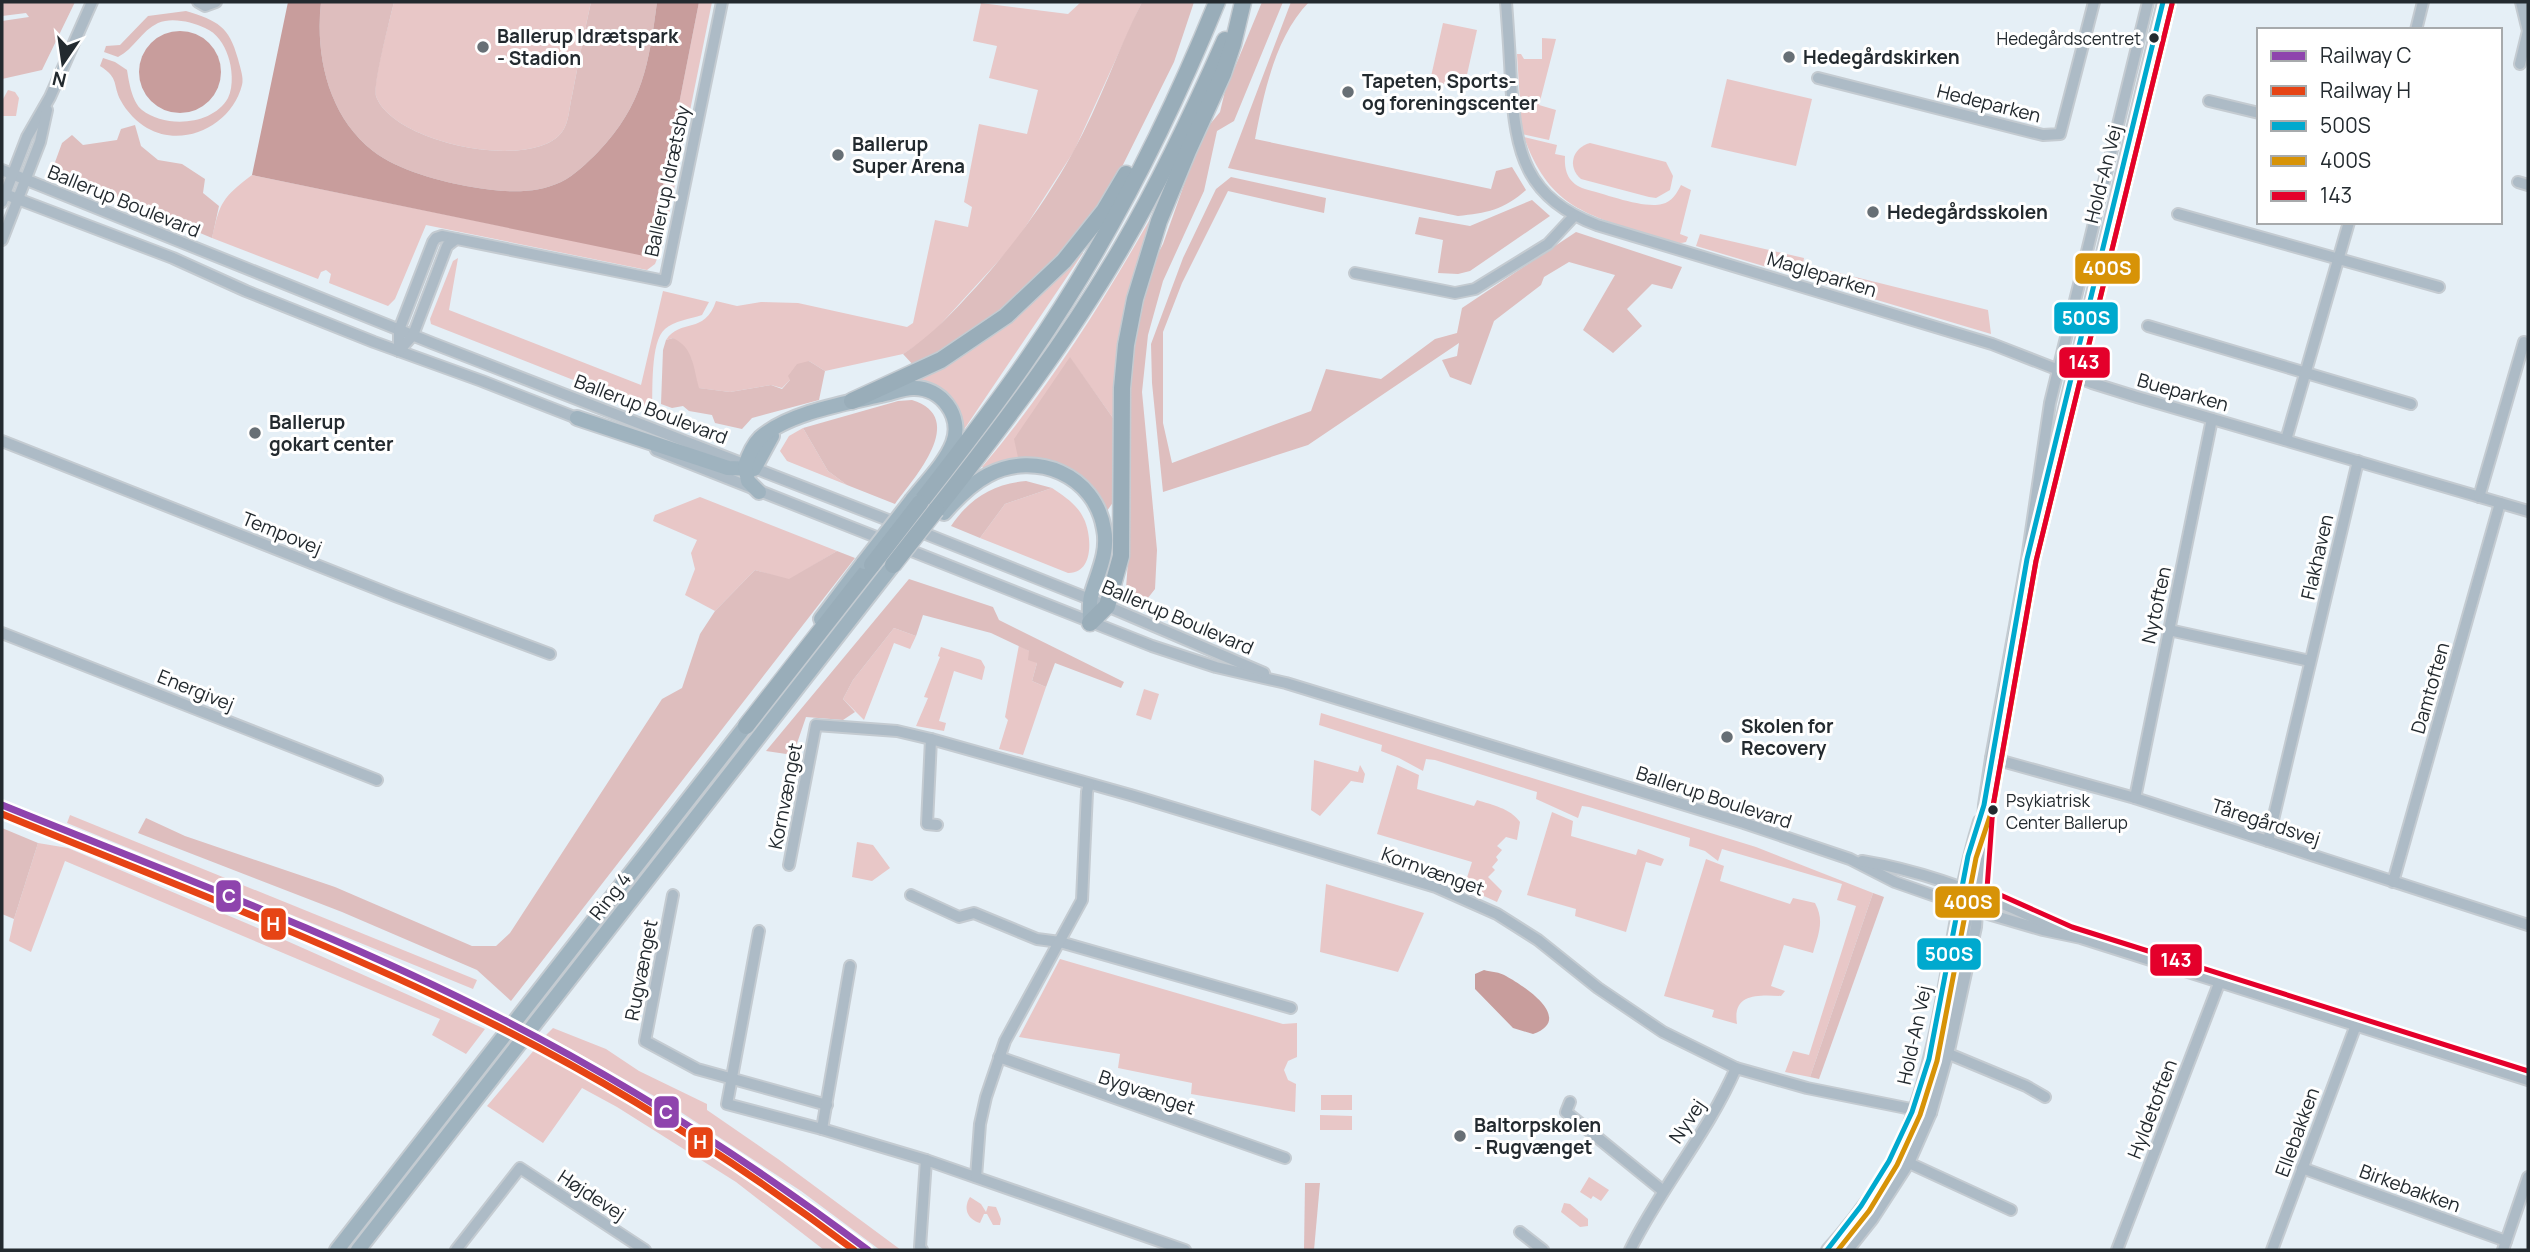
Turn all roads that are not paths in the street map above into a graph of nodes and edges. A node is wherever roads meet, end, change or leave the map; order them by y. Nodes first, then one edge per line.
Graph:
1 (92, 2) edge
2 (198, 2) edge
3 (216, 2) edge
4 (722, 2) edge
5 (1217, 2) edge
6 (1242, 2) edge
7 (1506, 2) edge
8 (2094, 2) edge
9 (2148, 2) edge
10 (2163, 2) edge
11 (2423, 2) edge
12 (2521, 2) edge
13 (2416, 28) edge
14 (2520, 64) dead end
15 (1818, 78) dead end
16 (1178, 92) junction
17 (50, 97) junction
18 (2209, 101) dead end
19 (2257, 113) edge
20 (7, 172) edge
21 (26, 180) junction
22 (3, 197) edge
23 (19, 200) junction
24 (2178, 214) dead end
25 (1574, 216) junction
26 (2348, 224) edge
27 (456, 239) junction
28 (2, 240) edge
29 (2339, 259) junction
30 (1355, 273) dead end
31 (2440, 287) dead end
32 (2148, 326) dead end
33 (400, 330) junction
34 (412, 335) junction
35 (2524, 342) dead end
36 (399, 351) junction
37 (2058, 369) junction
38 (2306, 373) junction
39 (2072, 374) junction
40 (852, 401) junction
41 (2411, 404) dead end
42 (577, 418) junction
43 (2213, 419) junction
44 (2286, 440) junction
45 (2, 441) edge
46 (2358, 461) junction
47 (748, 467) junction
48 (759, 492) junction
49 (2479, 497) junction
50 (916, 502) junction
51 (2501, 503) junction
52 (940, 511) junction
53 (2528, 511) edge
54 (2027, 559) junction
55 (890, 568) joint
56 (1090, 599) junction
57 (1107, 606) junction
58 (1090, 623) junction
59 (2169, 630) junction
60 (2, 633) edge
61 (550, 653) dead end
62 (2310, 661) junction
63 (1286, 683) junction
64 (746, 726) joint
65 (932, 739) junction
66 (1991, 758) junction
67 (377, 780) dead end
68 (1089, 783) junction
69 (2134, 798) junction
70 (1984, 805) junction
71 (937, 825) dead end
72 (2268, 841) junction
73 (1850, 859) junction
74 (789, 865) dead end
75 (2393, 882) junction
76 (1963, 888) junction
77 (673, 894) dead end
78 (1978, 894) junction
79 (911, 895) dead end
80 (1969, 908) junction
81 (2528, 925) edge
82 (759, 931) dead end
83 (2069, 935) junction
84 (1060, 942) junction
85 (850, 966) dead end
86 (2220, 981) junction
87 (1291, 1008) dead end
88 (2356, 1025) junction
89 (1950, 1050) junction
90 (999, 1058) junction
91 (1735, 1068) junction
92 (2528, 1080) edge
93 (732, 1081) junction
94 (2045, 1097) dead end
95 (1570, 1102) dead end
96 (827, 1105) junction
97 (1913, 1111) junction
98 (1931, 1113) junction
99 (822, 1129) junction
100 (1285, 1158) dead end
101 (926, 1160) junction
102 (1909, 1163) junction
103 (2302, 1168) junction
104 (976, 1177) junction
105 (2528, 1177) edge
106 (1662, 1190) junction
107 (2011, 1210) dead end
108 (1520, 1232) dead end
109 (1150, 1245) edge
110 (2504, 1246) edge
111 (1830, 1249) edge
112 (337, 1250) edge
113 (358, 1250) edge
114 (456, 1250) edge
115 (645, 1250) edge
116 (922, 1250) edge
117 (1185, 1250) edge
118 (1543, 1250) edge
119 (1630, 1250) edge
120 (1848, 1250) edge
121 (2117, 1250) edge
122 (2272, 1250) edge

1 - 17 street
2 - 3 street
4 - 27 street, Ballerup Idrætsby
5 - 16 highway
6 - 52 highway
6 - 57 highway
7 - 25 street, Magleparken
8 - 15 street, Hedeparken
9 - 37 street, Hold-An Vej
10 - 39 street, Hold-An Vej
11 - 13 street
12 - 14 street
16 - 40 highway
16 - 50 highway
17 - 20 street
17 - 21 street
18 - 19 street
20 - 21 street, Ballerup Boulevard
20 - 22 street
21 - 23 street
21 - 33 street, Ballerup Boulevard
22 - 23 street, Ballerup Boulevard
23 - 28 street
23 - 36 street, Ballerup Boulevard
24 - 29 street
25 - 30 street
25 - 37 street, Magleparken
26 - 29 street
27 - 33 street
27 - 34 street
29 - 31 street
29 - 38 street
32 - 38 street
33 - 34 street, Ballerup Boulevard
33 - 36 street
34 - 36 street
34 - 47 street, Ballerup Boulevard
35 - 49 street
36 - 42 street, Ballerup Boulevard
37 - 39 street, Magleparken
37 - 54 street, Hold-An Vej
38 - 41 street
38 - 44 street
39 - 43 street, Bueparken
39 - 54 street, Hold-An Vej
40 - 47 main road
40 - 50 main road
42 - 47 main road
42 - 48 street, Ballerup Boulevard
43 - 44 street, Bueparken
43 - 59 street, Nytoften
44 - 46 street, Bueparken
45 - 61 street, Tempovej
46 - 49 street, Bueparken
46 - 62 street, Flakhaven
47 - 48 main road
47 - 56 street, Ballerup Boulevard
48 - 58 street, Ballerup Boulevard
49 - 51 street, Bueparken
50 - 64 highway, bridge
51 - 53 street, Bueparken
51 - 75 street, Damtoften
52 - 55 highway, bridge
52 - 56 main road
54 - 66 street, Hold-An Vej
55 - 113 main road, Ring 4
56 - 57 street, Ballerup Boulevard
56 - 58 main road
57 - 58 highway
57 - 63 street, Ballerup Boulevard
58 - 63 street, Ballerup Boulevard
59 - 62 street
59 - 69 street, Nytoften
60 - 67 street, Energivej
62 - 72 street, Flakhaven
63 - 73 street, Ballerup Boulevard
64 - 112 main road, Ring 4
65 - 68 street, Kornvænget
65 - 71 street
65 - 74 street, Kornvænget
66 - 69 street, Tåregårdsvej
66 - 70 street, Hold-An Vej
68 - 84 street
68 - 91 street, Kornvænget
69 - 72 street, Tåregårdsvej
70 - 76 street, Hold-An Vej
70 - 78 street, Hold-An Vej
72 - 75 street, Tåregårdsvej
73 - 76 street, Ballerup Boulevard
73 - 80 street, Ballerup Boulevard
75 - 81 street, Tåregårdsvej
76 - 78 street, Ballerup Boulevard
76 - 80 street, Hold-An Vej
77 - 93 street, Rugvænget
78 - 80 street, Hold-An Vej
78 - 83 street, Ballerup Boulevard
79 - 84 street
80 - 83 street, Ballerup Boulevard
80 - 89 street, Hold-An Vej
80 - 97 street, Hold-An Vej
82 - 93 street
83 - 86 street
84 - 87 street
84 - 90 street
85 - 96 street
86 - 88 street
86 - 121 street, Hyldetoften
88 - 92 street
88 - 103 street, Ellebakken
89 - 94 street, Hold-An Vej
89 - 98 street, Hold-An Vej
90 - 100 street, Bygvænget
90 - 104 street
91 - 97 street, Kornvænget
91 - 106 street, Nyvej
93 - 96 street, Rugvænget
93 - 99 street
95 - 106 street
96 - 99 street
97 - 98 street, Kornvænget
97 - 111 street, Hold-An Vej
98 - 102 street, Hold-An Vej
99 - 101 street
101 - 104 street
101 - 116 street
102 - 107 street
102 - 120 street, Hold-An Vej
103 - 110 street, Birkebakken
103 - 122 street, Ellebakken
104 - 109 street
105 - 110 street
106 - 119 street, Nyvej
108 - 118 street
109 - 117 street
114 - 115 street, Højdevej

